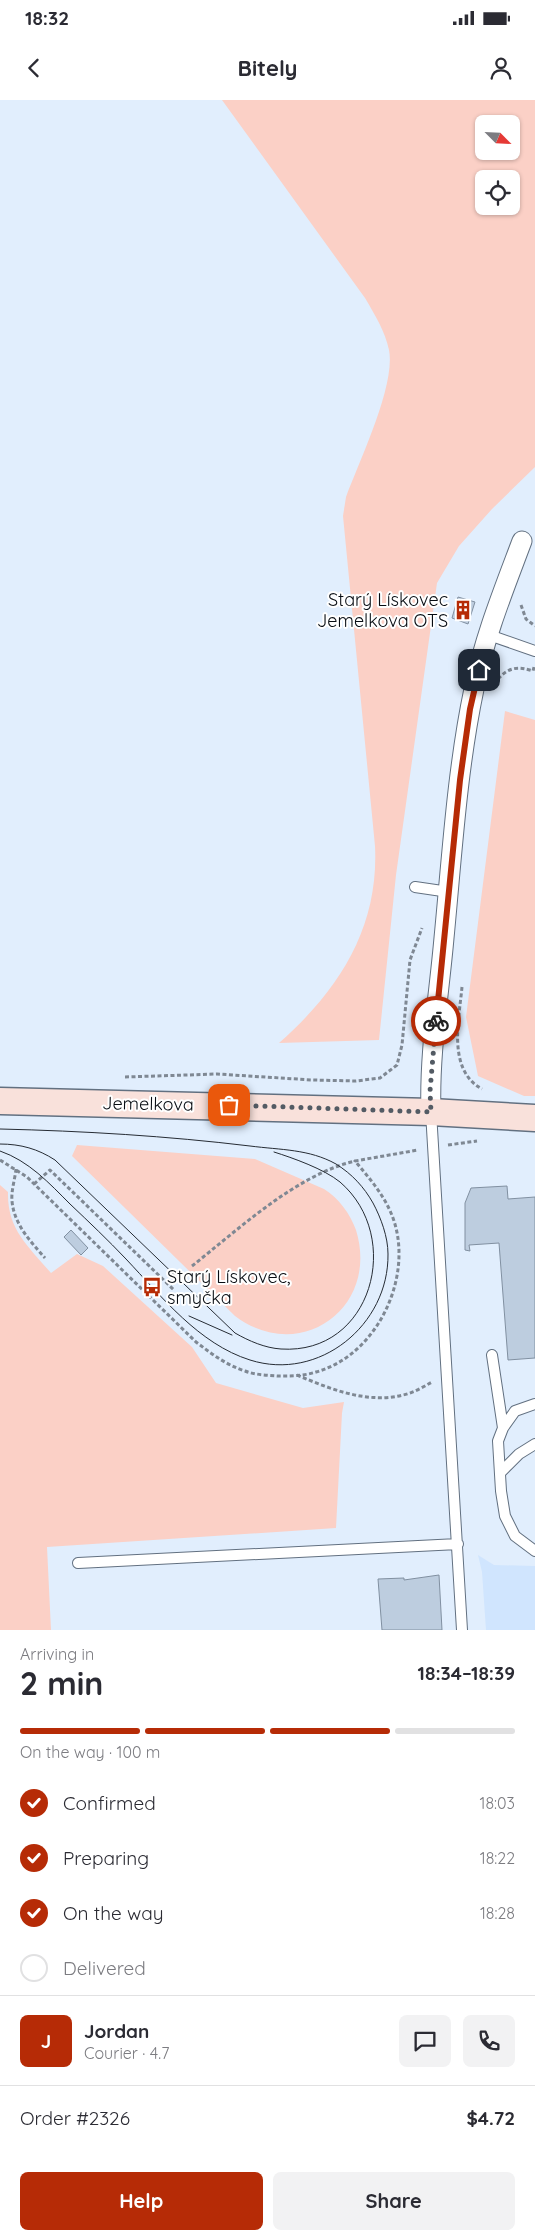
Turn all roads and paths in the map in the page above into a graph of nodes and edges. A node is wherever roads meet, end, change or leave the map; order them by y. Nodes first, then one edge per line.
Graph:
1 (522, 541) dead end
2 (488, 635) junction
3 (535, 650) edge
4 (535, 665) edge
5 (495, 684) dead end
6 (415, 887) dead end
7 (449, 892) junction
8 (424, 923) dead end
9 (463, 980) dead end
10 (116, 1078) dead end
11 (490, 1092) dead end
12 (0, 1101) edge
13 (431, 1112) junction
14 (535, 1118) edge
15 (484, 1140) dead end
16 (433, 1147) junction
17 (0, 1160) edge
18 (355, 1161) junction
19 (16, 1169) junction
20 (34, 1184) junction
21 (45, 1258) dead end
22 (192, 1266) dead end
23 (174, 1290) dead end
24 (492, 1355) dead end
25 (446, 1371) junction
26 (297, 1375) junction
27 (535, 1404) edge
28 (503, 1428) junction
29 (535, 1444) edge
30 (501, 1472) junction
31 (458, 1544) junction
32 (535, 1552) edge
33 (78, 1563) dead end
34 (462, 1630) edge

1 - 2 street
2 - 3 lane
2 - 7 street
4 - 5 path
6 - 7 lane
7 - 13 street
8 - 10 path
9 - 11 path
12 - 13 street, Jemelkova
13 - 14 street, Jemelkova
13 - 16 lane
15 - 16 path
16 - 18 path
16 - 25 lane
17 - 19 path
18 - 22 path
18 - 26 path
19 - 20 path
19 - 21 path
20 - 23 path
20 - 26 path
24 - 28 lane
25 - 26 path
25 - 31 lane
27 - 28 lane
28 - 30 lane
29 - 30 lane
30 - 32 lane
31 - 33 lane
31 - 34 lane

